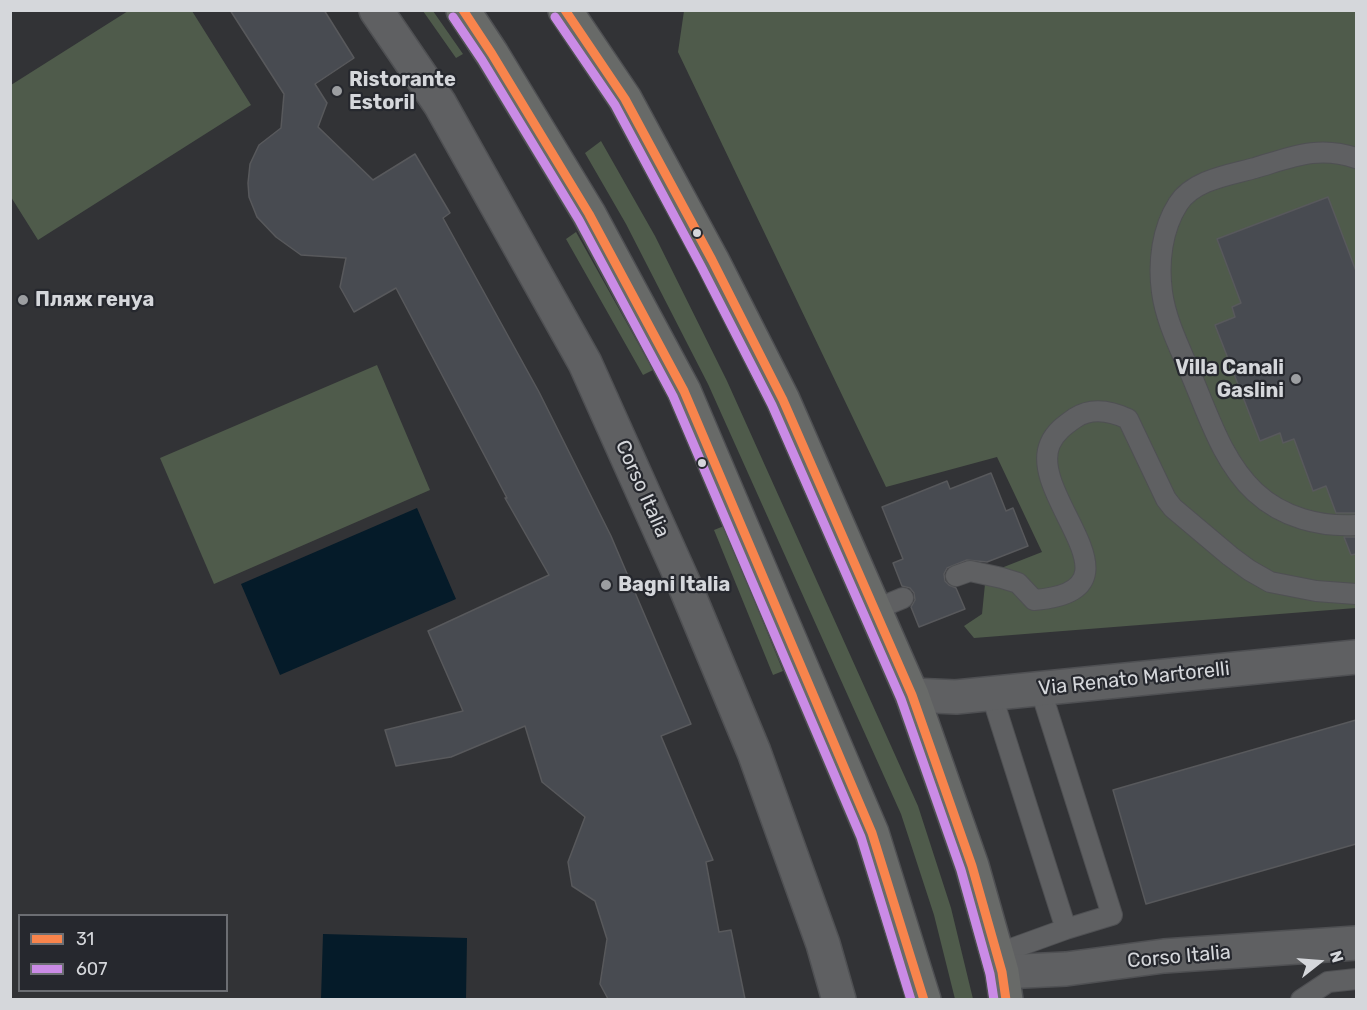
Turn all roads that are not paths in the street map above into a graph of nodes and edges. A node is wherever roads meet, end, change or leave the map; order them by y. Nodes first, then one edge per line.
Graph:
1 (376, 10) edge
2 (463, 10) edge
3 (565, 10) edge
4 (1356, 158) edge
5 (1356, 525) edge
6 (956, 576) dead end
7 (1356, 594) edge
8 (1356, 657) edge
9 (1040, 688) junction
10 (992, 693) junction
11 (912, 695) junction
12 (1066, 929) junction
13 (1356, 943) edge
14 (1002, 975) edge
15 (1356, 979) edge
16 (839, 999) edge
17 (924, 999) edge
18 (1301, 999) edge

1 - 16 street, Corso Italia
2 - 17 main road
3 - 11 main road
4 - 5 lane
6 - 7 lane
8 - 9 street, Via Renato Martorelli
9 - 10 street, Via Renato Martorelli
9 - 12 lane
10 - 11 street, Via Renato Martorelli
10 - 12 lane
11 - 14 main road
12 - 14 lane
13 - 14 street, Corso Italia
15 - 18 lane

